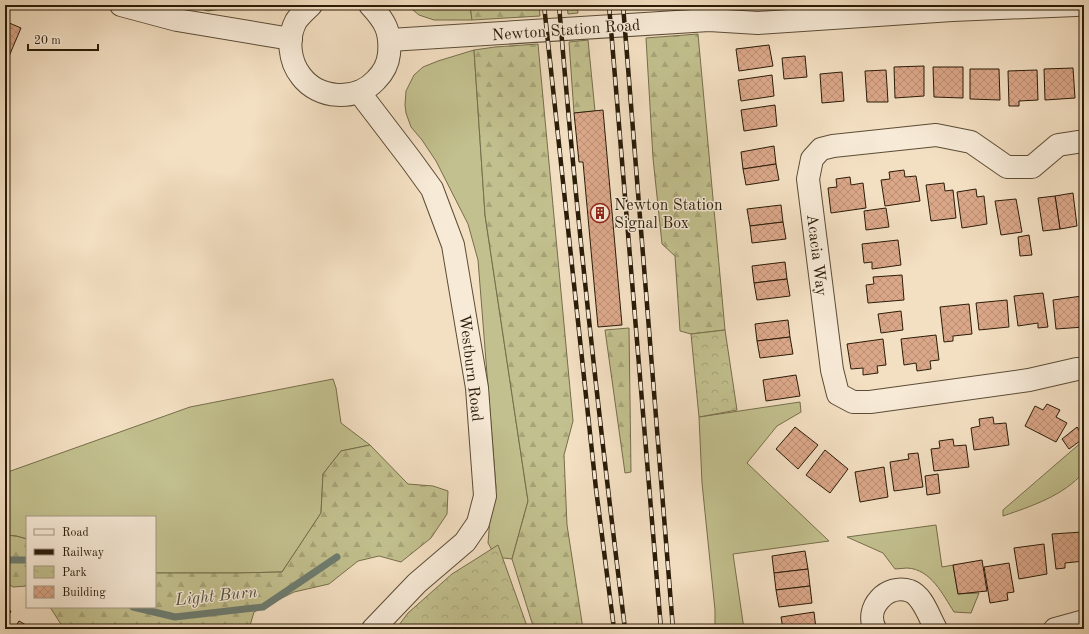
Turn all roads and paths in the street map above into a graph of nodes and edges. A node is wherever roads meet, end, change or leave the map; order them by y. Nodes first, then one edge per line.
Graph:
1 (121, 5) edge
2 (311, 5) edge
3 (370, 5) edge
4 (1076, 5) edge
5 (291, 39) junction
6 (390, 40) junction
7 (359, 92) junction
8 (1084, 141) edge
9 (1084, 369) edge
10 (1084, 621) edge
11 (373, 629) edge
12 (875, 629) edge
13 (936, 629) edge
14 (1055, 629) edge

1 - 5 street
2 - 5 street
3 - 6 street
4 - 6 street, Newton Station Road
5 - 7 street
6 - 7 street
7 - 11 street, Westburn Road
8 - 9 street, Acacia Way
10 - 14 street
12 - 13 street

